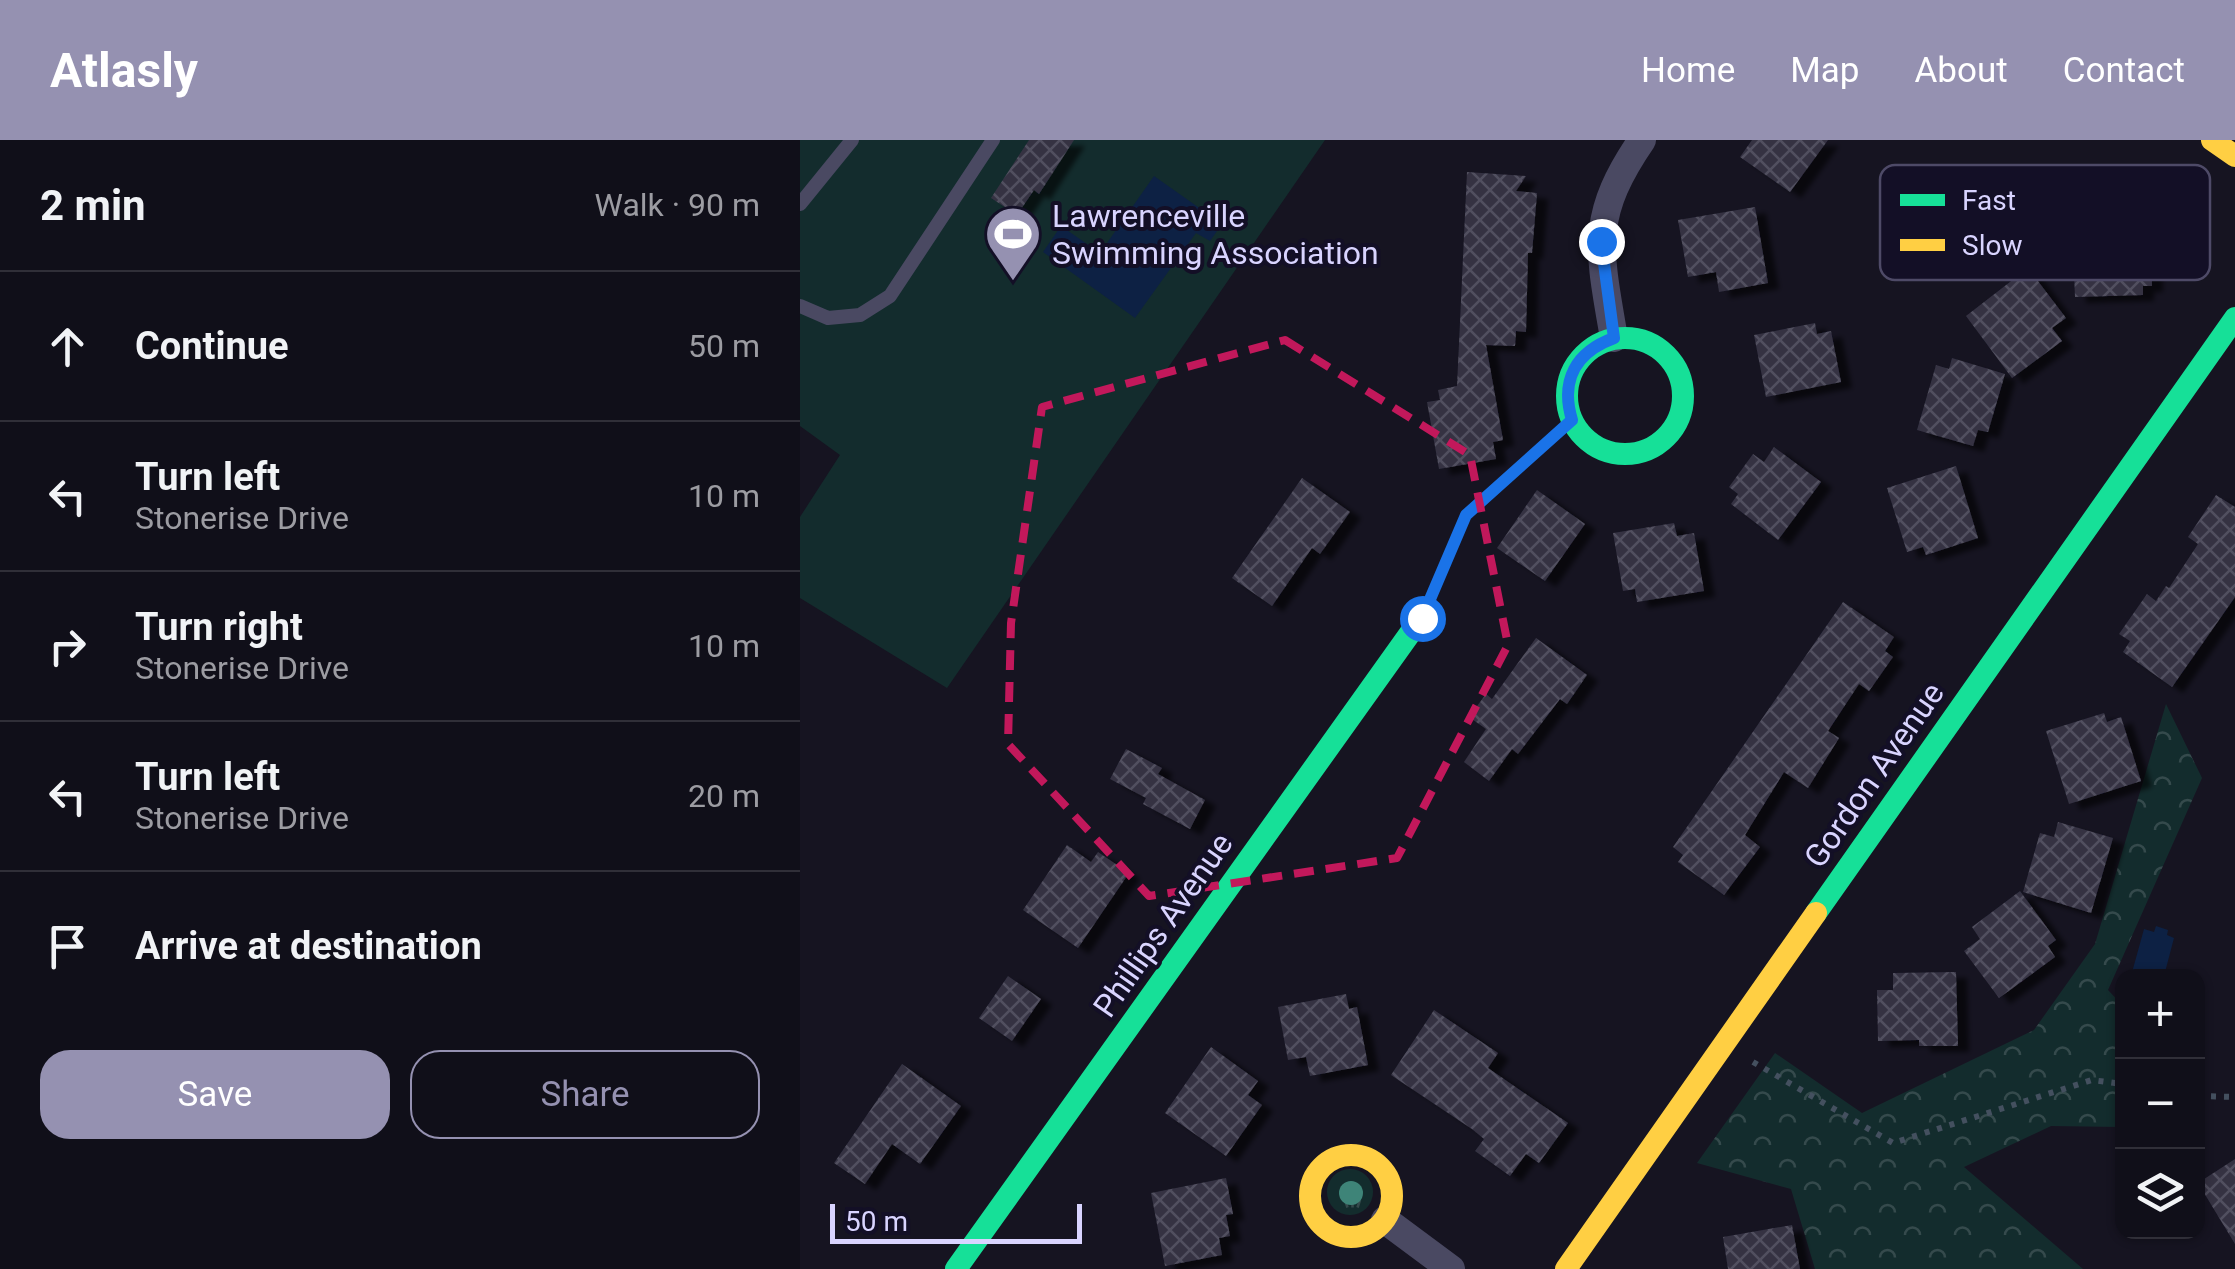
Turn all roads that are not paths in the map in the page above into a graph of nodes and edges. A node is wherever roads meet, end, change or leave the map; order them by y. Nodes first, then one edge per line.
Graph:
1 (852, 140) edge
2 (994, 140) edge
3 (1642, 140) edge
4 (2212, 140) edge
5 (2235, 156) edge
6 (800, 204) edge
7 (800, 306) edge
8 (2235, 318) edge
9 (1614, 338) junction
10 (1422, 618) road end
11 (1386, 1220) dead end
12 (956, 1269) edge
13 (1452, 1269) edge
14 (1566, 1269) edge

1 - 6 lane
2 - 7 lane
3 - 9 street
4 - 5 street
8 - 14 street, Gordon Avenue
9 - 9 street
10 - 12 street, Phillips Avenue
11 - 13 street

